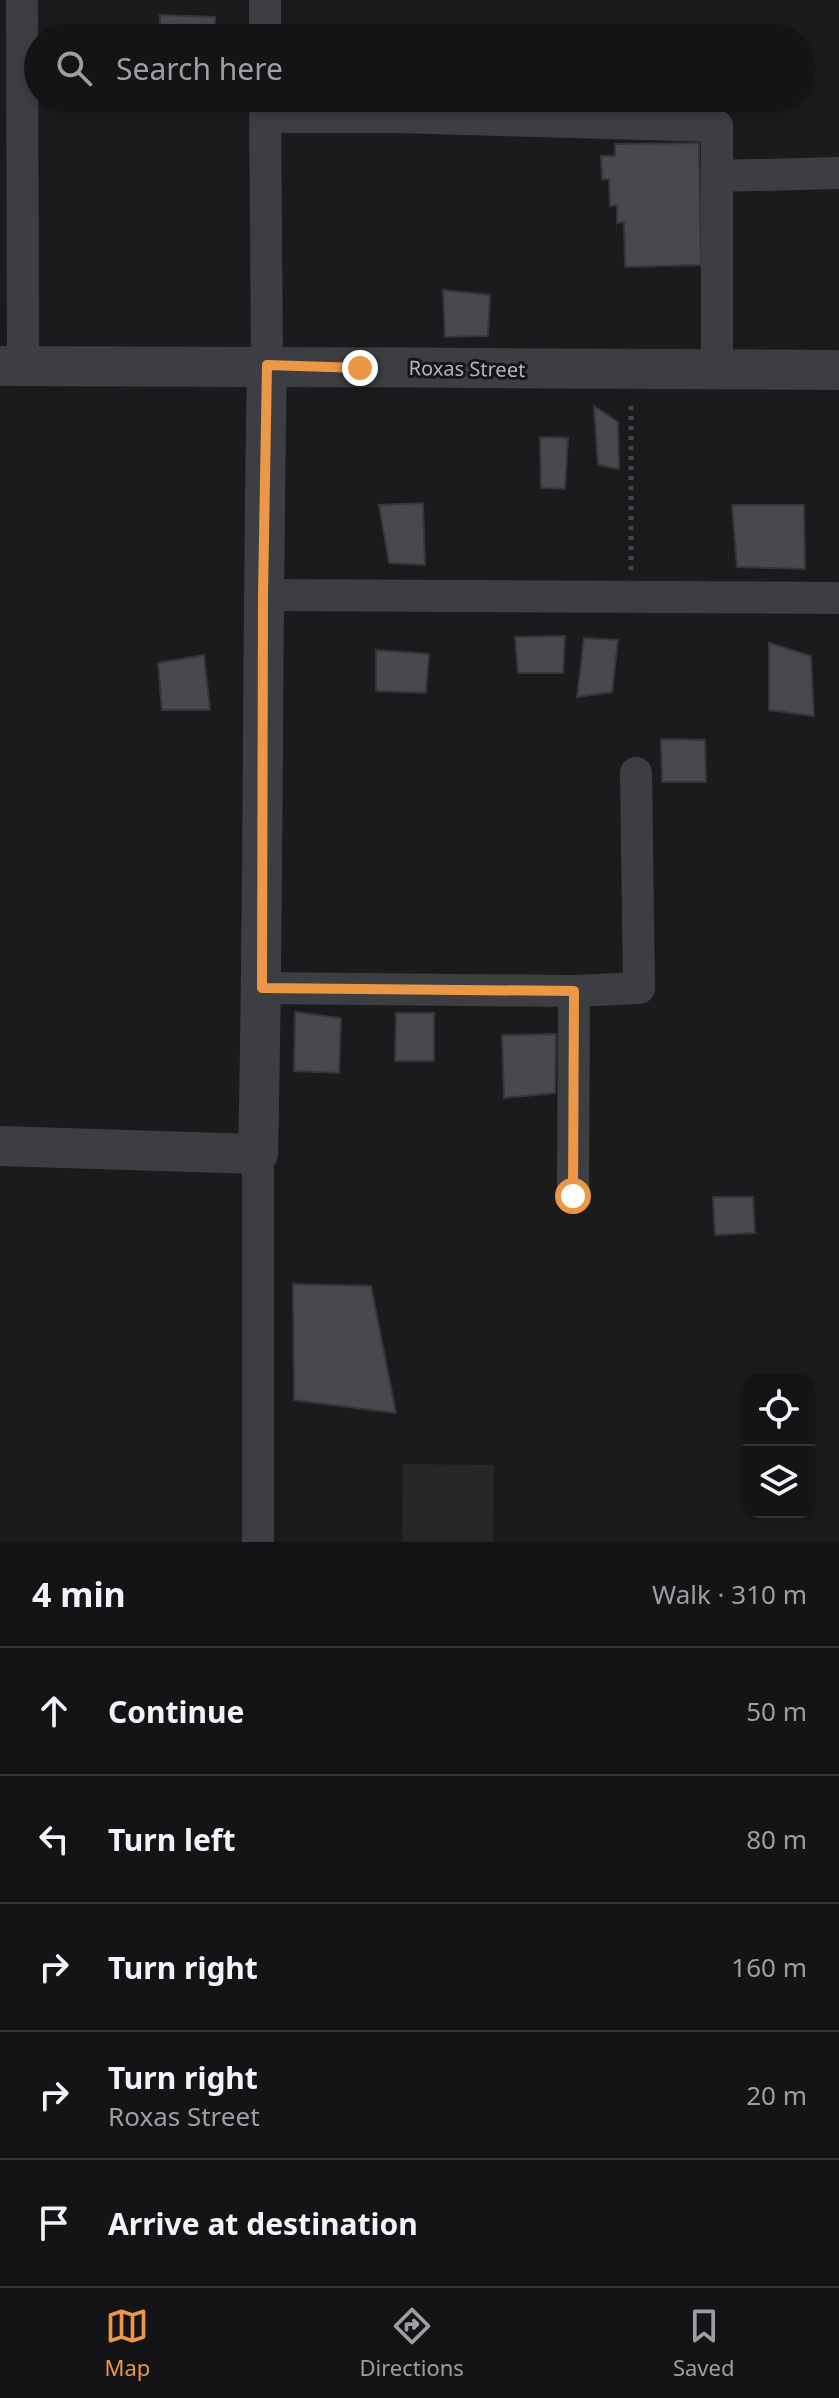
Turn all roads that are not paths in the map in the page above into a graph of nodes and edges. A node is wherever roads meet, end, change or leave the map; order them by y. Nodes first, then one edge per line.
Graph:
1 (22, 0) edge
2 (265, 0) edge
3 (265, 24) edge
4 (265, 112) edge
5 (347, 112) edge
6 (839, 173) edge
7 (717, 176) junction
8 (267, 365) junction
9 (11, 366) edge
10 (717, 369) junction
11 (839, 370) edge
12 (263, 595) junction
13 (839, 598) edge
14 (636, 773) dead end
15 (262, 988) junction
16 (574, 991) junction
17 (0, 1146) edge
18 (258, 1154) junction
19 (573, 1196) dead end
20 (258, 1542) edge

1 - 9 street
2 - 3 street
4 - 8 street
5 - 7 street
6 - 7 street
7 - 10 street
8 - 9 street, Roxas Street
8 - 10 street, Roxas Street
8 - 12 street
10 - 11 street, Roxas Street
12 - 13 street
12 - 15 street
14 - 16 street
15 - 16 street
15 - 18 street
16 - 19 street
17 - 18 street
18 - 20 street

